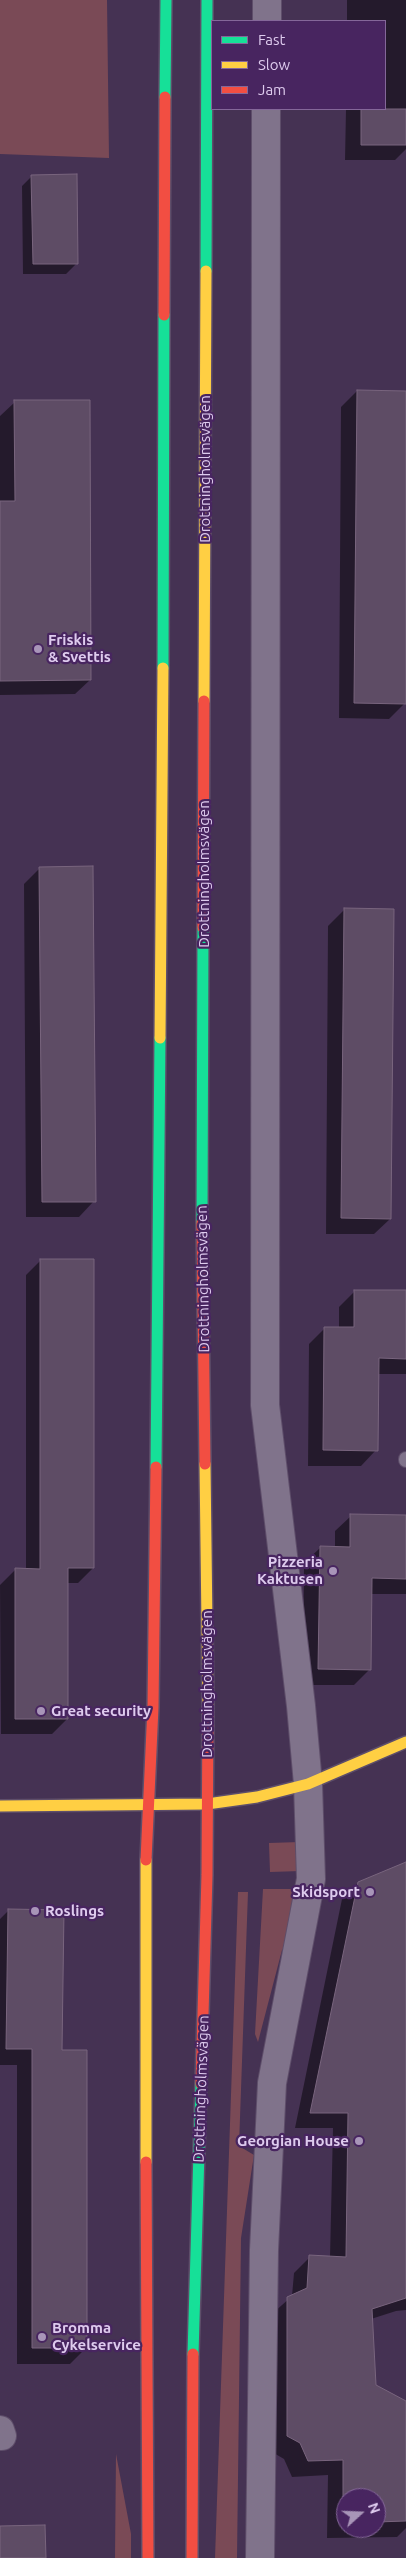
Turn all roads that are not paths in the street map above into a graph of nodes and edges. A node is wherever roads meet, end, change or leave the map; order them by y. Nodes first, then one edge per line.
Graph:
1 (166, 0) edge
2 (207, 0) edge
3 (267, 0) edge
4 (267, 20) edge
5 (266, 110) edge
6 (406, 1742) edge
7 (308, 1784) junction
8 (148, 1804) junction
9 (207, 1804) junction
10 (0, 1806) edge
11 (148, 2558) edge
12 (192, 2558) edge
13 (260, 2558) edge

1 - 8 main road
2 - 9 main road, Drottningholmsvägen
3 - 4 street
5 - 7 street
6 - 7 main road
7 - 9 main road
7 - 13 street
8 - 9 main road
8 - 10 main road
8 - 11 main road
9 - 12 main road, Drottningholmsvägen

